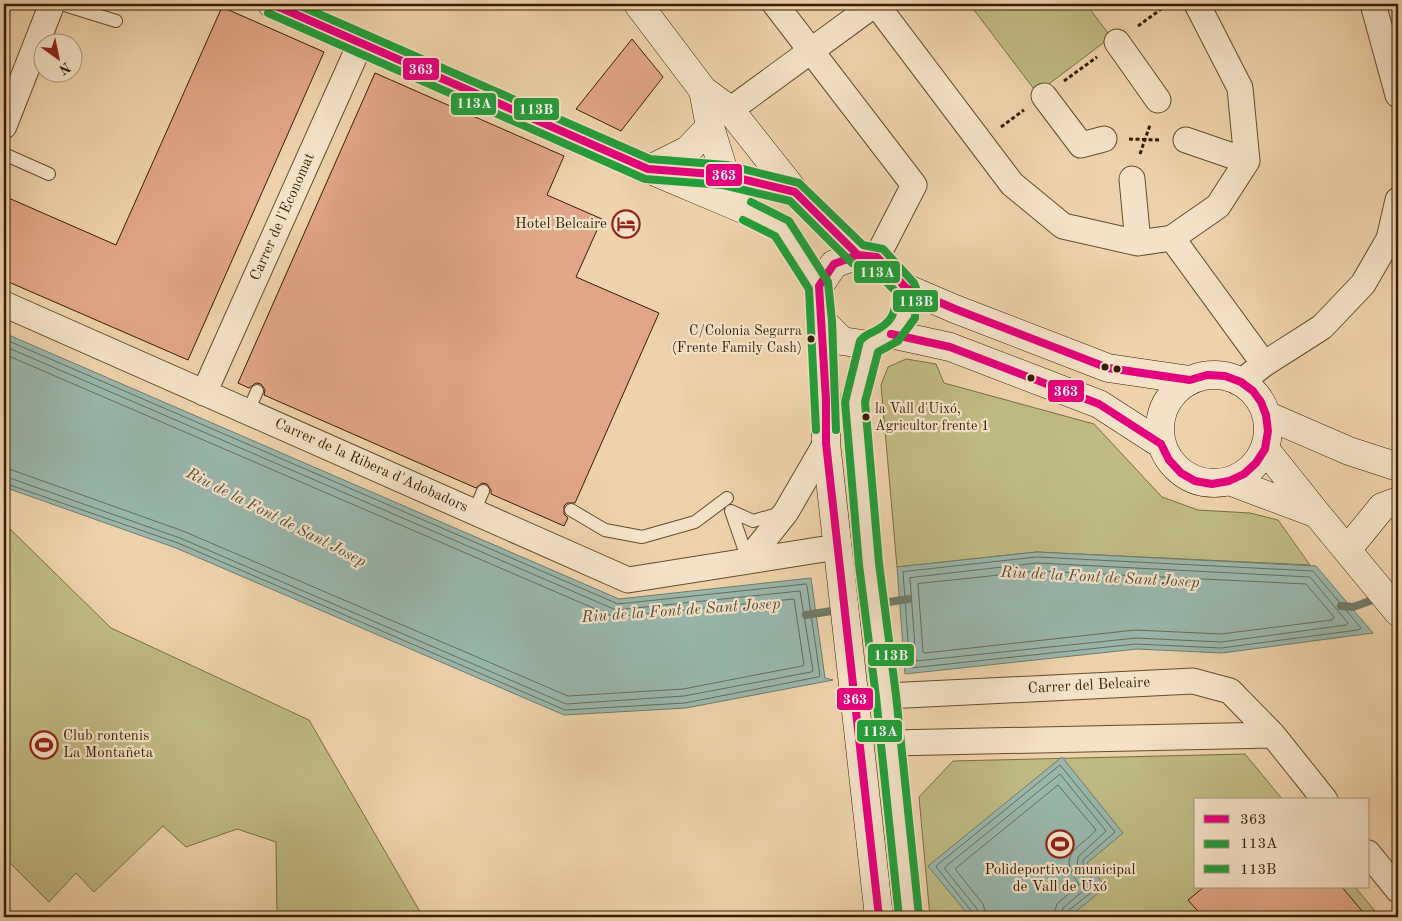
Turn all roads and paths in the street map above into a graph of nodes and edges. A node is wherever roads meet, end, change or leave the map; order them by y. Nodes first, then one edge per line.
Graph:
1 (52, 4) edge
2 (60, 4) edge
3 (272, 4) edge
4 (638, 4) edge
5 (775, 4) edge
6 (876, 4) edge
7 (1168, 4) edge
8 (1197, 4) edge
9 (1373, 4) edge
10 (116, 21) dead end
11 (361, 42) junction
12 (1117, 42) junction
13 (811, 51) junction
14 (1398, 95) edge
15 (1044, 96) junction
16 (1158, 100) joint
17 (720, 118) junction
18 (4, 126) edge
19 (1104, 139) joint
20 (1145, 140) junction
21 (1186, 140) joint
22 (981, 142) junction
23 (4, 154) edge
24 (1247, 161) junction
25 (648, 170) junction
26 (49, 174) dead end
27 (725, 175) junction
28 (1132, 179) joint
29 (795, 192) junction
30 (1398, 200) edge
31 (750, 212) junction
32 (1172, 238) junction
33 (1138, 243) junction
34 (867, 256) junction
35 (819, 286) junction
36 (906, 288) junction
37 (4, 304) edge
38 (822, 321) junction
39 (880, 340) junction
40 (1264, 364) junction
41 (1190, 380) junction
42 (1241, 382) junction
43 (204, 392) junction
44 (1266, 415) junction
45 (826, 443) junction
46 (1161, 444) junction
47 (1265, 448) junction
48 (1349, 451) junction
49 (1398, 466) edge
50 (1229, 481) junction
51 (727, 498) dead end
52 (1398, 501) edge
53 (571, 510) dead end
54 (786, 512) junction
55 (1317, 514) junction
56 (838, 558) junction
57 (1354, 559) junction
58 (748, 560) junction
59 (1398, 612) edge
60 (885, 688) junction
61 (1273, 735) junction
62 (891, 743) junction
63 (1323, 798) edge
64 (1370, 855) edge
65 (1398, 890) edge
66 (880, 917) edge
67 (908, 917) edge

1 - 18 street
2 - 10 lane
3 - 11 main road
4 - 17 main road
5 - 13 street
6 - 13 street
6 - 22 street
7 - 12 path
8 - 24 street
9 - 14 street
11 - 25 main road
11 - 43 street, Carrer de l'Economat
12 - 15 path
12 - 16 street
13 - 17 street
13 - 34 street
15 - 19 street
15 - 22 path
16 - 20 path
17 - 25 main road
17 - 27 main road
17 - 29 main road
19 - 20 path
20 - 21 path
20 - 28 path
21 - 24 street
22 - 33 street
23 - 26 lane
24 - 32 street
25 - 27 main road
25 - 31 main road
27 - 29 main road
27 - 31 main road
28 - 33 street
29 - 34 main road
30 - 40 street
31 - 35 main road
32 - 33 street
32 - 40 street
34 - 35 main road
34 - 36 main road
35 - 38 main road
36 - 39 main road
36 - 41 main road
37 - 43 street, Carrer de la Ribera d'Adobadors
38 - 39 main road
38 - 45 main road
39 - 46 main road
39 - 60 main road
40 - 42 street
41 - 42 main road
41 - 46 main road
42 - 44 main road
43 - 58 street, Carrer de la Ribera d'Adobadors
44 - 47 main road
44 - 48 main road
45 - 54 street
45 - 56 main road
46 - 50 main road
47 - 48 main road
47 - 50 main road
47 - 55 main road
48 - 49 main road
50 - 55 main road
51 - 53 lane
52 - 57 main road
54 - 58 street
54 - 58 lane
55 - 57 main road
56 - 58 street, Carrer de la Ribera d'Adobadors
56 - 66 main road
57 - 59 main road
60 - 61 street, Carrer del Belcaire
60 - 62 main road
61 - 62 street
61 - 63 street, Carrer del Belcaire
62 - 67 main road
64 - 65 street

